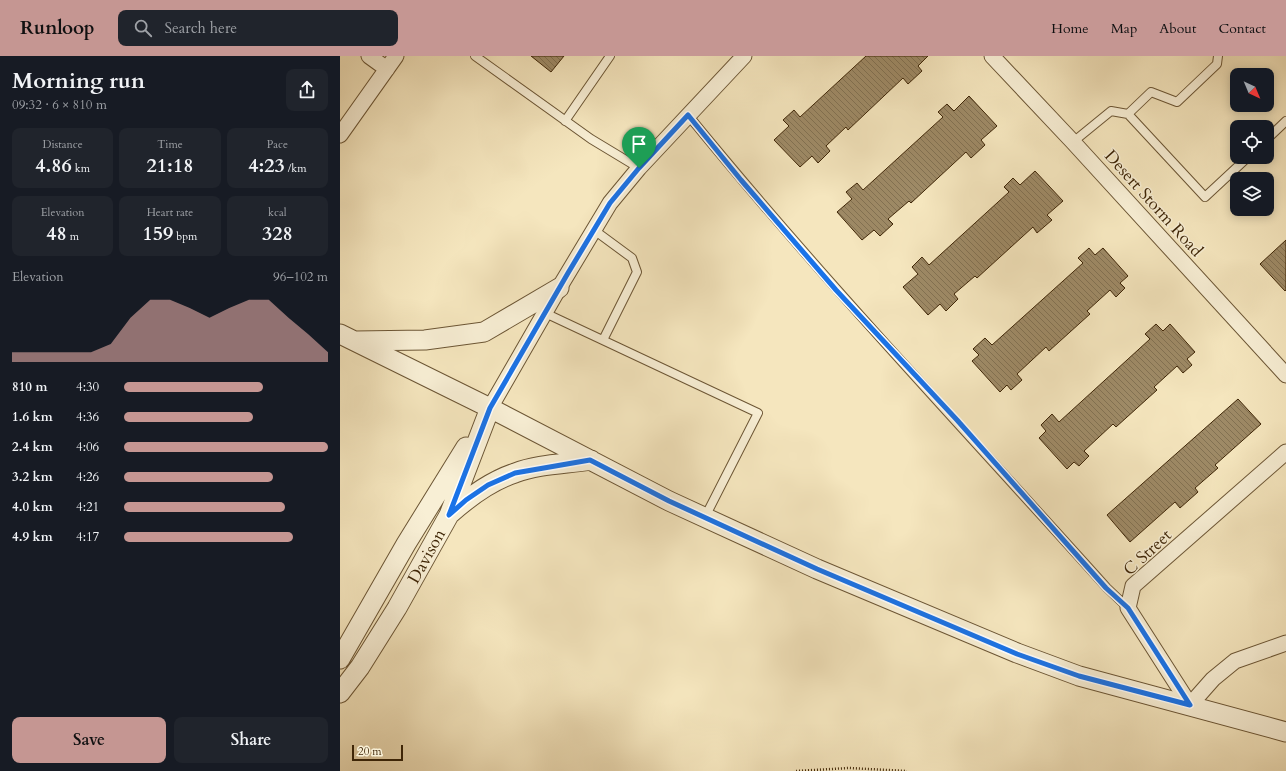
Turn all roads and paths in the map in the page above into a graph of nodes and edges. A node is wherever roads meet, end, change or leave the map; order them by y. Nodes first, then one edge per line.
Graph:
1 (369, 56) edge
2 (396, 56) edge
3 (475, 56) edge
4 (610, 56) edge
5 (744, 56) edge
6 (992, 56) edge
7 (1226, 56) edge
8 (1217, 60) edge
9 (387, 69) junction
10 (1128, 114) junction
11 (688, 115) junction
12 (565, 121) junction
13 (1286, 121) edge
14 (1274, 132) edge
15 (340, 135) edge
16 (1073, 142) junction
17 (1240, 164) edge
18 (639, 168) junction
19 (594, 230) junction
20 (559, 288) junction
21 (545, 313) junction
22 (346, 338) edge
23 (603, 340) junction
24 (1286, 375) edge
25 (490, 408) junction
26 (1286, 452) edge
27 (590, 460) junction
28 (449, 515) junction
29 (705, 517) junction
30 (1128, 608) junction
31 (1286, 643) edge
32 (340, 660) edge
33 (340, 693) edge
34 (1190, 705) junction
35 (1286, 732) edge
36 (796, 771) edge
37 (907, 771) edge

1 - 9 street
2 - 9 street
3 - 12 lane
4 - 12 lane
5 - 11 street, Davison
6 - 16 street, Desert Storm Road
7 - 8 lane
8 - 10 lane
9 - 15 street
10 - 16 lane
10 - 17 lane
11 - 18 street, Davison
11 - 30 lane
12 - 18 lane
13 - 14 lane
16 - 24 street, Desert Storm Road
18 - 19 street, Davison
19 - 20 street, Davison
19 - 23 lane
20 - 21 street, Davison
20 - 22 street
21 - 23 lane
21 - 25 street, Davison
22 - 25 street
23 - 29 lane
25 - 27 street
25 - 28 street, Davison
25 - 32 street, Davison
26 - 30 street, C Street
27 - 28 street
27 - 29 street
28 - 33 street, Davison
29 - 34 street
30 - 34 street
31 - 34 street
34 - 35 street
36 - 37 path

